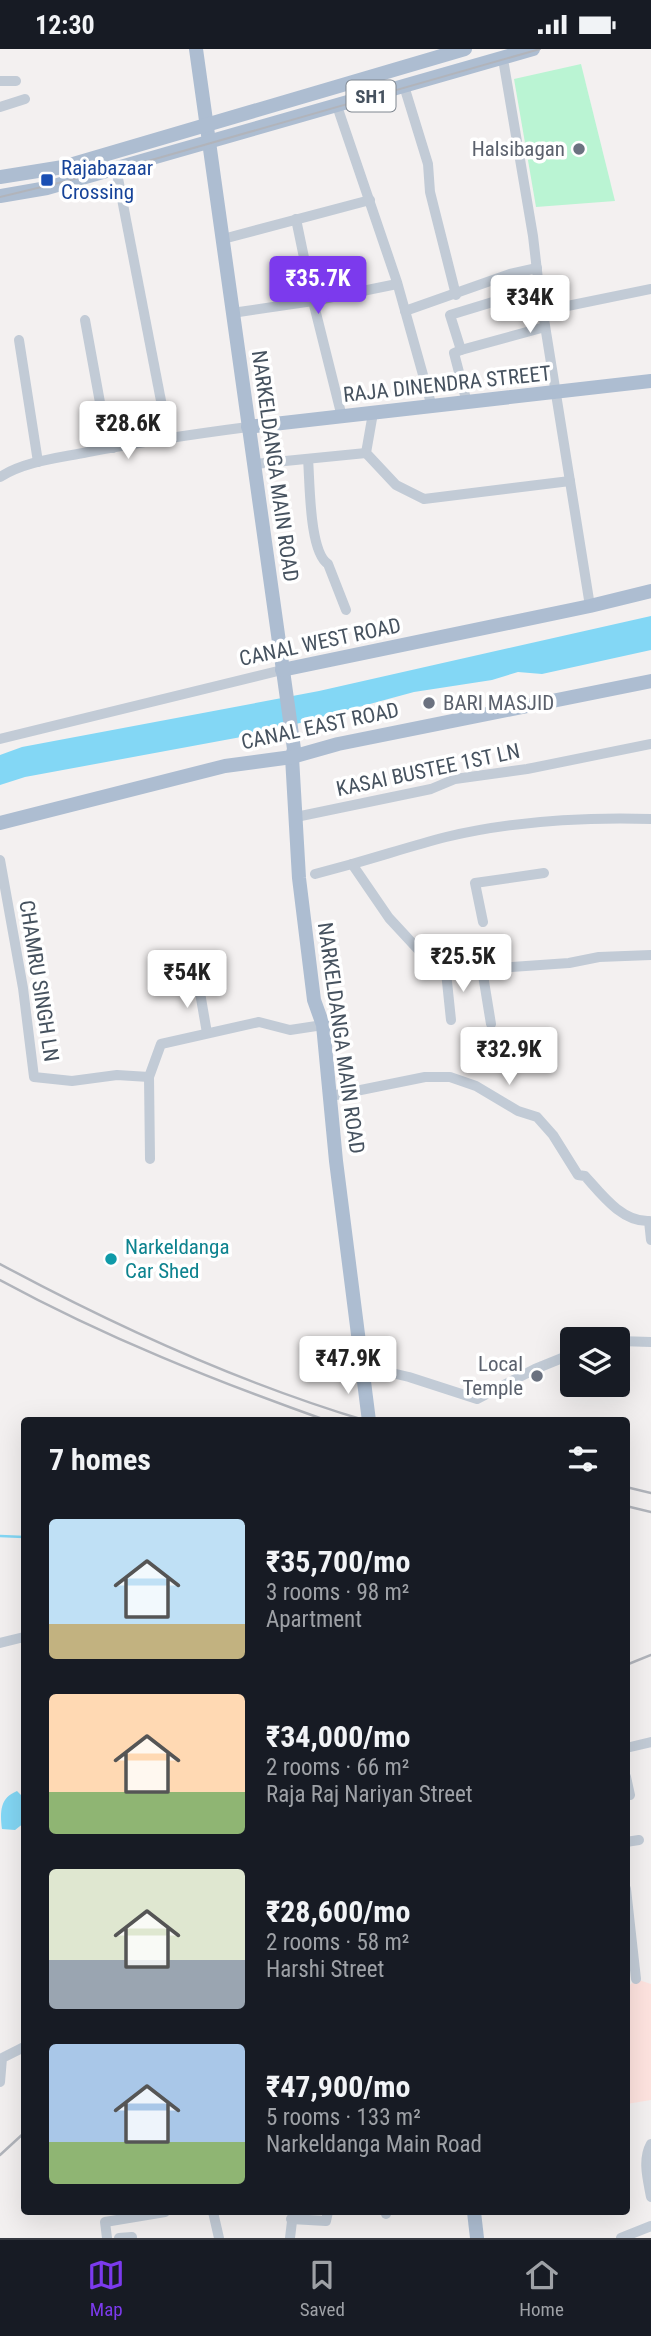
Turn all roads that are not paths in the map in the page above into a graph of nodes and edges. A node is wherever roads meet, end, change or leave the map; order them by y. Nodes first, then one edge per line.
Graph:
1 (196, 49) edge
2 (465, 49) edge
3 (533, 49) edge
4 (503, 59) junction
5 (0, 81) edge
6 (16, 81) dead end
7 (404, 86) junction
8 (25, 99) dead end
9 (337, 106) junction
10 (0, 107) edge
11 (207, 125) junction
12 (209, 142) junction
13 (116, 168) junction
14 (0, 177) edge
15 (0, 196) edge
16 (370, 199) junction
17 (296, 219) junction
18 (223, 239) junction
19 (537, 268) junction
20 (397, 284) junction
21 (539, 288) junction
22 (651, 289) edge
23 (456, 295) junction
24 (313, 301) junction
25 (405, 311) junction
26 (543, 311) junction
27 (232, 313) junction
28 (85, 320) dead end
29 (545, 327) junction
30 (19, 340) dead end
31 (461, 350) junction
32 (651, 381) edge
33 (555, 393) junction
34 (467, 403) junction
35 (432, 407) junction
36 (373, 413) junction
37 (342, 417) junction
38 (248, 427) junction
39 (168, 437) junction
40 (113, 447) junction
41 (366, 453) junction
42 (308, 459) junction
43 (38, 462) junction
44 (255, 464) junction
45 (0, 477) edge
46 (570, 481) junction
47 (651, 591) edge
48 (590, 606) junction
49 (346, 610) dead end
50 (283, 677) junction
51 (651, 681) edge
52 (0, 739) edge
53 (651, 744) edge
54 (293, 753) junction
55 (296, 817) junction
56 (651, 819) edge
57 (0, 823) edge
58 (0, 860) edge
59 (352, 864) junction
60 (544, 873) dead end
61 (315, 874) dead end
62 (483, 922) dead end
63 (651, 955) edge
64 (482, 969) junction
65 (446, 972) junction
66 (198, 981) dead end
67 (451, 1020) dead end
68 (491, 1024) dead end
69 (323, 1025) junction
70 (207, 1033) junction
71 (149, 1077) junction
72 (331, 1097) junction
73 (150, 1159) dead end
74 (651, 1240) edge
75 (630, 1341) edge
76 (651, 1342) edge
77 (560, 1359) edge
78 (362, 1366) junction
79 (368, 1417) edge
80 (21, 1638) edge
81 (0, 1643) edge
82 (651, 1742) edge
83 (630, 1747) edge
84 (630, 1791) edge
85 (631, 1795) dead end
86 (639, 1840) dead end
87 (630, 1841) edge
88 (630, 1925) edge
89 (636, 1979) dead end
90 (21, 2048) edge
91 (1, 2057) edge
92 (0, 2082) edge
93 (651, 2144) edge
94 (651, 2197) edge
95 (147, 2215) edge
96 (214, 2215) edge
97 (292, 2215) edge
98 (327, 2215) edge
99 (474, 2215) edge
100 (651, 2226) edge
101 (132, 2237) edge
102 (107, 2238) edge
103 (119, 2238) edge
104 (219, 2238) edge
105 (290, 2238) edge
106 (477, 2238) edge
107 (621, 2238) edge

1 - 11 main road, NARKELDANGA MAIN ROAD
2 - 11 main road
3 - 4 main road, SH1
4 - 7 main road, SH1
4 - 19 street
5 - 6 street
7 - 9 main road, SH1
7 - 23 street
8 - 10 street
9 - 12 main road, SH1
9 - 16 street
11 - 12 main road, NARKELDANGA MAIN ROAD
11 - 14 main road
12 - 13 main road, SH1
12 - 18 main road, NARKELDANGA MAIN ROAD
13 - 15 main road, SH1
13 - 39 street
16 - 17 street
16 - 20 street
17 - 18 street
17 - 24 street
18 - 27 main road, NARKELDANGA MAIN ROAD
19 - 21 street
19 - 23 street
20 - 24 street
20 - 25 street
21 - 26 street
21 - 31 street
22 - 26 street
23 - 25 street
24 - 27 street
24 - 37 street
25 - 35 street
26 - 29 street
27 - 38 main road, NARKELDANGA MAIN ROAD
28 - 40 street
29 - 31 street
29 - 33 street
30 - 43 street
31 - 34 street
32 - 33 main road, RAJA DINENDRA STREET
33 - 34 main road, RAJA DINENDRA STREET
33 - 46 street
34 - 35 main road, RAJA DINENDRA STREET
35 - 36 main road, RAJA DINENDRA STREET
36 - 37 main road, RAJA DINENDRA STREET
36 - 41 street
37 - 38 main road, RAJA DINENDRA STREET
38 - 39 street
38 - 44 main road, NARKELDANGA MAIN ROAD
39 - 40 street
40 - 43 street
41 - 42 street
41 - 46 street
42 - 44 street
42 - 49 street
43 - 45 street
44 - 50 main road, NARKELDANGA MAIN ROAD
46 - 48 street
47 - 48 main road, CANAL WEST ROAD
48 - 50 main road, CANAL WEST ROAD
50 - 52 street, CANAL WEST ROAD
50 - 54 main road, NARKELDANGA MAIN ROAD
51 - 54 main road, CANAL EAST ROAD
53 - 55 street, KASAI BUSTEE 1ST LN
54 - 55 main road, NARKELDANGA MAIN ROAD
54 - 57 main road, CANAL EAST ROAD
55 - 69 main road, NARKELDANGA MAIN ROAD
56 - 59 street
58 - 71 street, CHAMRU SINGH LN
59 - 61 street
59 - 65 street
60 - 62 street
63 - 64 street
64 - 65 street
64 - 68 street
65 - 67 street
66 - 70 street
69 - 70 street
69 - 72 main road, NARKELDANGA MAIN ROAD
70 - 71 street
71 - 73 street
72 - 74 street
72 - 78 main road, NARKELDANGA MAIN ROAD
75 - 76 street
77 - 78 street
78 - 79 main road, NARKELDANGA MAIN ROAD
80 - 81 street
82 - 83 street
84 - 85 street
86 - 87 street
88 - 89 street
90 - 91 street
91 - 92 street
93 - 94 street
95 - 102 street
96 - 104 street
97 - 98 street
97 - 105 street
99 - 106 main road
100 - 107 street
101 - 103 street

